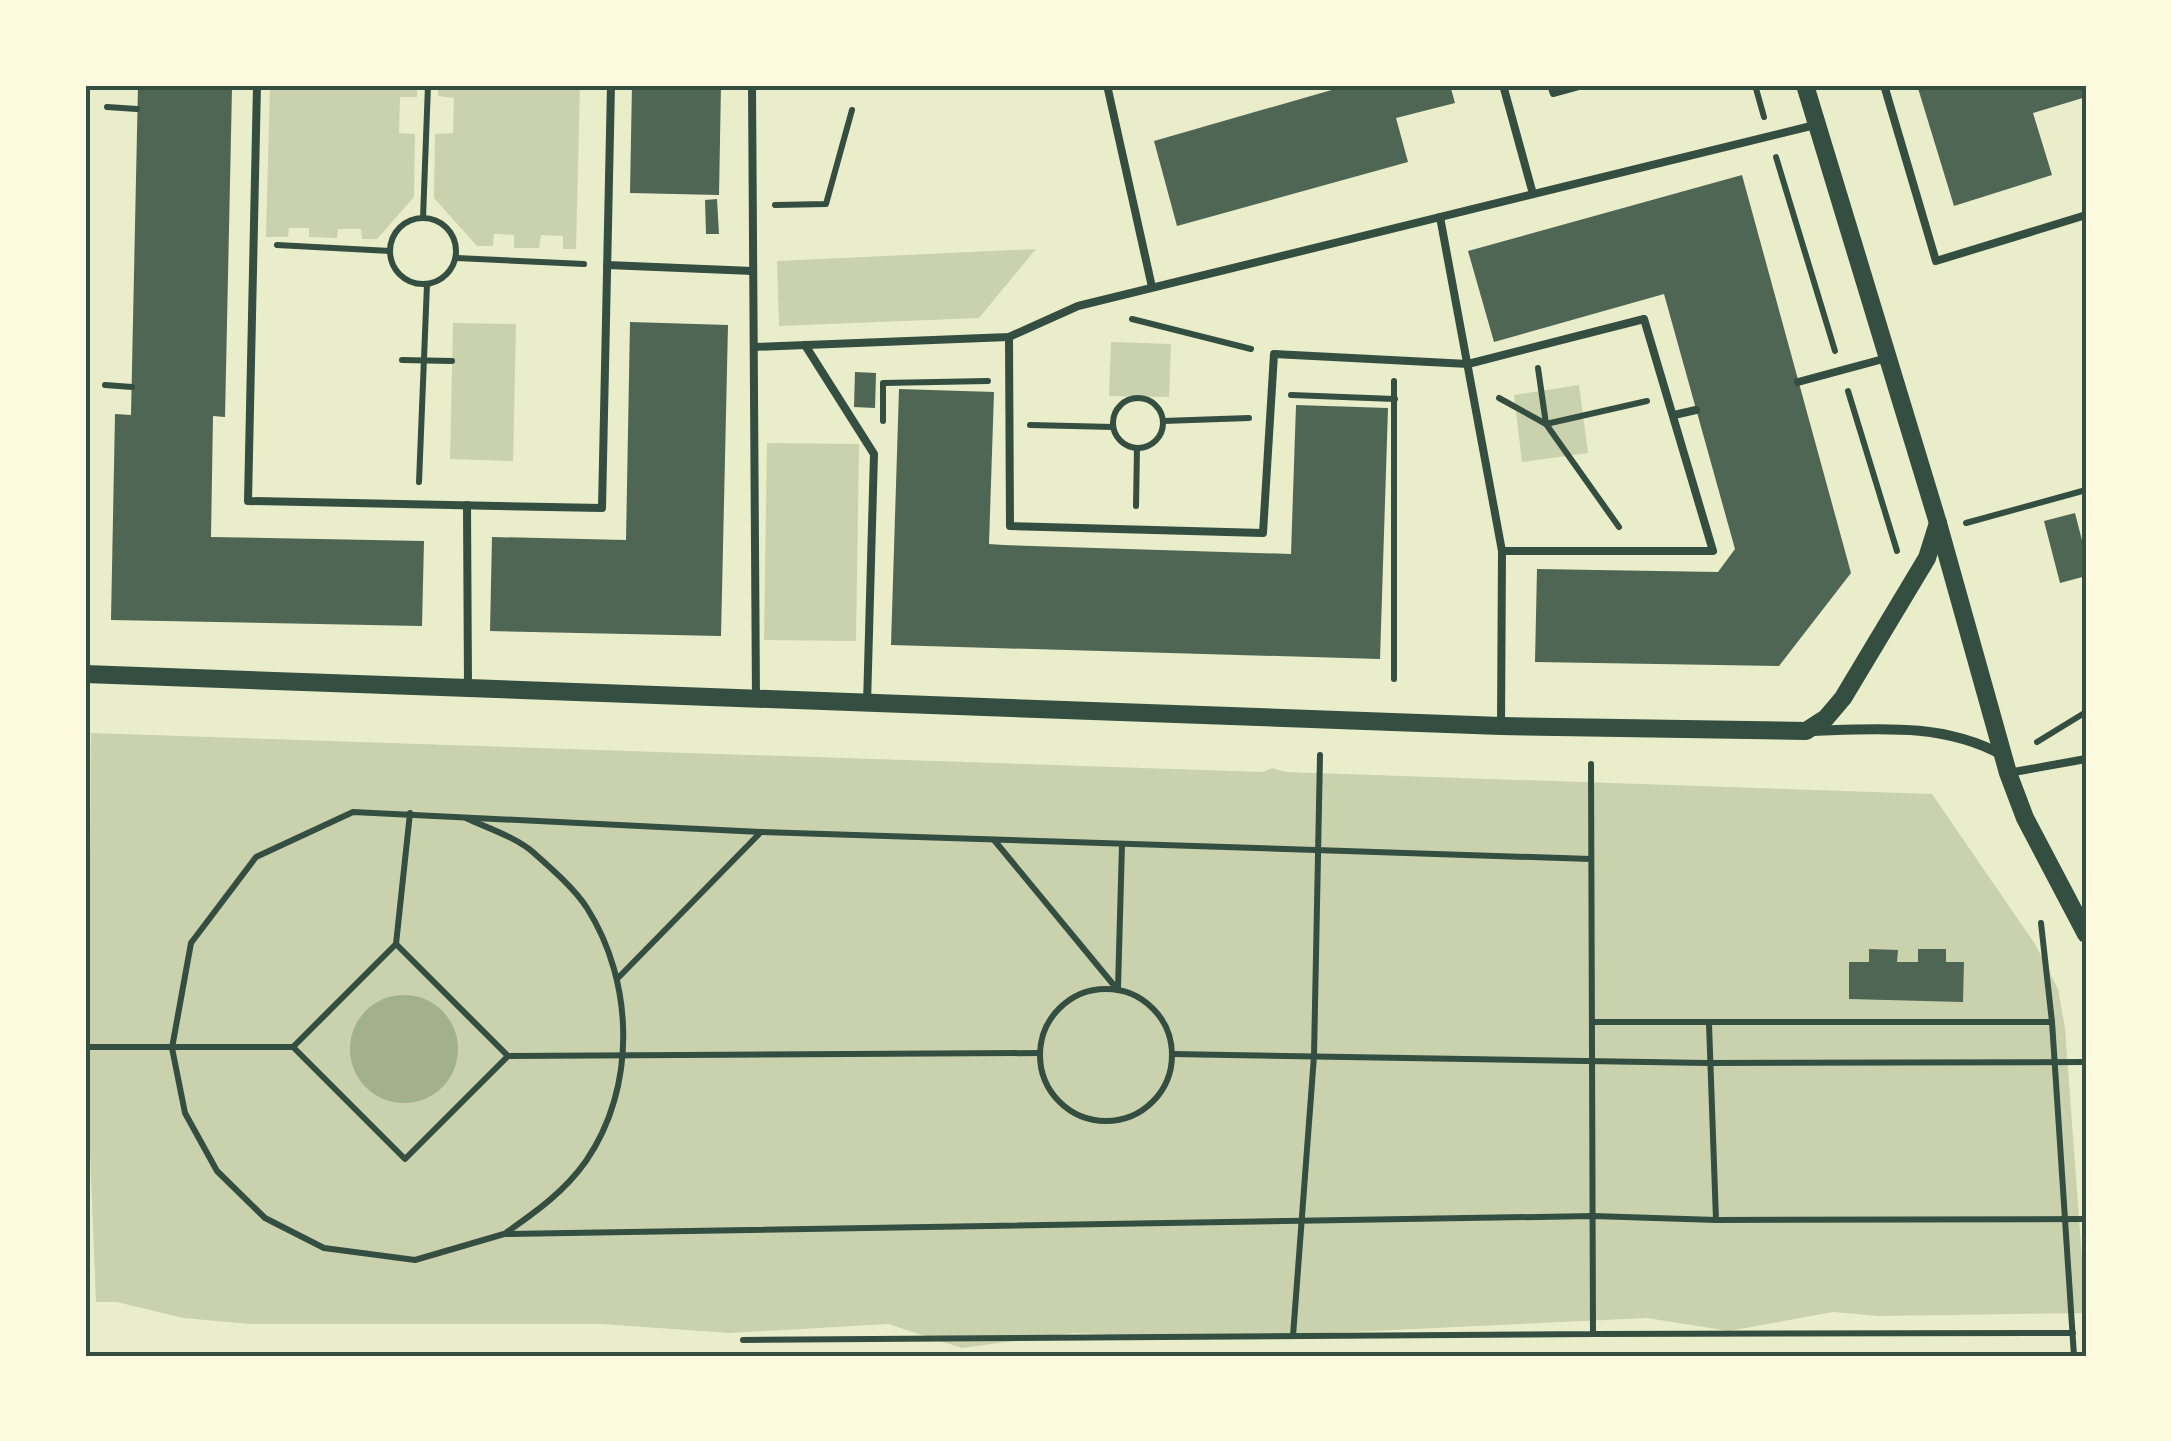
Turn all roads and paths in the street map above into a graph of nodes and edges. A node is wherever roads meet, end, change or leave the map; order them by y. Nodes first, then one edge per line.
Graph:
1 (257, 85) edge
2 (428, 85) edge
3 (611, 85) edge
4 (752, 85) edge
5 (1108, 85) edge
6 (1503, 85) edge
7 (1550, 85) edge
8 (1586, 85) edge
9 (1805, 85) edge
10 (1884, 85) edge
11 (107, 107) dead end
12 (137, 109) dead end
13 (852, 110) dead end
14 (1816, 125) junction
15 (1533, 194) junction
16 (754, 204) junction
17 (2086, 215) edge
18 (1440, 217) junction
19 (423, 218) junction
20 (254, 244) junction
21 (390, 251) junction
22 (456, 258) junction
23 (607, 265) junction
24 (753, 271) junction
25 (426, 284) junction
26 (1152, 287) junction
27 (1131, 319) dead end
28 (1010, 338) junction
29 (805, 346) junction
30 (1536, 347) junction
31 (754, 348) junction
32 (1274, 354) junction
33 (1887, 358) junction
34 (402, 360) dead end
35 (1394, 360) junction
36 (424, 361) junction
37 (452, 361) dead end
38 (1468, 364) junction
39 (1009, 381) junction
40 (1798, 382) dead end
41 (1472, 383) junction
42 (105, 385) dead end
43 (132, 386) dead end
44 (1271, 394) junction
45 (1668, 396) junction
46 (1394, 399) junction
47 (1696, 410) dead end
48 (1674, 416) junction
49 (1270, 417) junction
50 (1163, 421) junction
51 (1546, 424) junction
52 (1010, 425) junction
53 (1113, 427) junction
54 (1137, 448) junction
55 (874, 454) junction
56 (2086, 490) edge
57 (418, 503) junction
58 (466, 505) junction
59 (1938, 523) junction
60 (1960, 524) dead end
61 (1136, 529) junction
62 (1502, 551) junction
63 (1636, 551) junction
64 (85, 674) edge
65 (1394, 679) dead end
66 (468, 687) junction
67 (756, 699) junction
68 (867, 704) junction
69 (2086, 712) edge
70 (1500, 726) junction
71 (1806, 731) junction
72 (2028, 748) dead end
73 (1320, 755) dead end
74 (2086, 759) edge
75 (1591, 764) dead end
76 (2006, 764) junction
77 (410, 814) junction
78 (460, 816) junction
79 (761, 832) junction
80 (994, 840) junction
81 (1122, 844) junction
82 (1318, 850) junction
83 (1591, 859) junction
84 (2041, 923) dead end
85 (2086, 934) edge
86 (396, 944) junction
87 (618, 978) junction
88 (1118, 990) junction
89 (1592, 1022) junction
90 (2052, 1022) junction
91 (1710, 1024) junction
92 (85, 1047) edge
93 (293, 1047) junction
94 (172, 1048) junction
95 (1040, 1053) junction
96 (1172, 1054) junction
97 (508, 1056) junction
98 (624, 1056) junction
99 (1314, 1056) junction
100 (1592, 1061) junction
101 (1708, 1062) junction
102 (2057, 1062) junction
103 (2086, 1062) edge
104 (1593, 1216) junction
105 (2068, 1219) junction
106 (2086, 1219) edge
107 (1301, 1220) junction
108 (1716, 1220) junction
109 (504, 1234) junction
110 (2072, 1333) junction
111 (1592, 1334) junction
112 (1292, 1336) junction
113 (743, 1340) dead end
114 (2074, 1356) edge

1 - 20 lane
2 - 19 path
3 - 23 lane
4 - 16 lane
5 - 26 lane
6 - 15 lane
7 - 8 path
9 - 14 street
10 - 17 lane
11 - 12 path
13 - 16 path
14 - 15 lane
14 - 33 street
15 - 18 lane
16 - 24 lane
18 - 26 lane
18 - 38 lane
19 - 21 path
19 - 22 path
20 - 21 path
20 - 57 lane
21 - 25 path
22 - 23 path
22 - 25 path
23 - 24 lane
23 - 58 lane
24 - 31 lane
25 - 36 path
26 - 28 lane
27 - 32 path
28 - 29 lane
28 - 39 lane
29 - 31 lane
29 - 55 lane
30 - 38 lane
30 - 45 lane
30 - 51 path
31 - 67 lane
32 - 35 lane
32 - 44 lane
33 - 40 lane
33 - 59 street
34 - 36 path
35 - 38 lane
35 - 46 path
36 - 37 path
36 - 57 path
38 - 41 lane
39 - 52 lane
39 - 55 path
41 - 51 path
41 - 62 lane
42 - 43 path
44 - 46 path
44 - 49 lane
45 - 48 lane
45 - 51 path
46 - 65 path
47 - 48 lane
48 - 63 lane
49 - 50 path
49 - 61 lane
50 - 53 path
50 - 54 path
51 - 63 path
52 - 53 path
52 - 61 lane
53 - 54 path
54 - 61 path
55 - 68 lane
56 - 60 path
57 - 58 lane
58 - 66 lane
59 - 71 street
59 - 76 street
62 - 63 lane
62 - 70 lane
64 - 66 street
66 - 67 street
67 - 68 street
68 - 70 street
69 - 72 path
70 - 71 street
71 - 76 street
73 - 82 path
74 - 76 lane
75 - 83 path
76 - 85 street
77 - 78 path
77 - 86 path
77 - 94 path
78 - 79 path
78 - 87 path
79 - 80 path
79 - 87 path
80 - 81 path
80 - 88 path
81 - 82 path
81 - 88 path
82 - 83 path
82 - 99 path
83 - 89 path
84 - 90 path
86 - 93 path
86 - 97 path
87 - 98 path
88 - 95 path
88 - 96 path
89 - 91 path
89 - 100 path
90 - 91 path
90 - 102 path
91 - 101 path
92 - 94 path
93 - 94 path
93 - 97 path
94 - 109 path
95 - 96 path
95 - 98 path
96 - 99 path
97 - 98 path
98 - 109 path
99 - 100 path
99 - 107 path
100 - 101 path
100 - 104 path
101 - 102 path
101 - 108 path
102 - 103 path
102 - 105 path
104 - 107 path
104 - 108 path
104 - 111 path
105 - 106 path
105 - 108 path
105 - 110 path
107 - 109 path
107 - 112 path
110 - 111 path
110 - 114 path
111 - 112 path
112 - 113 path

